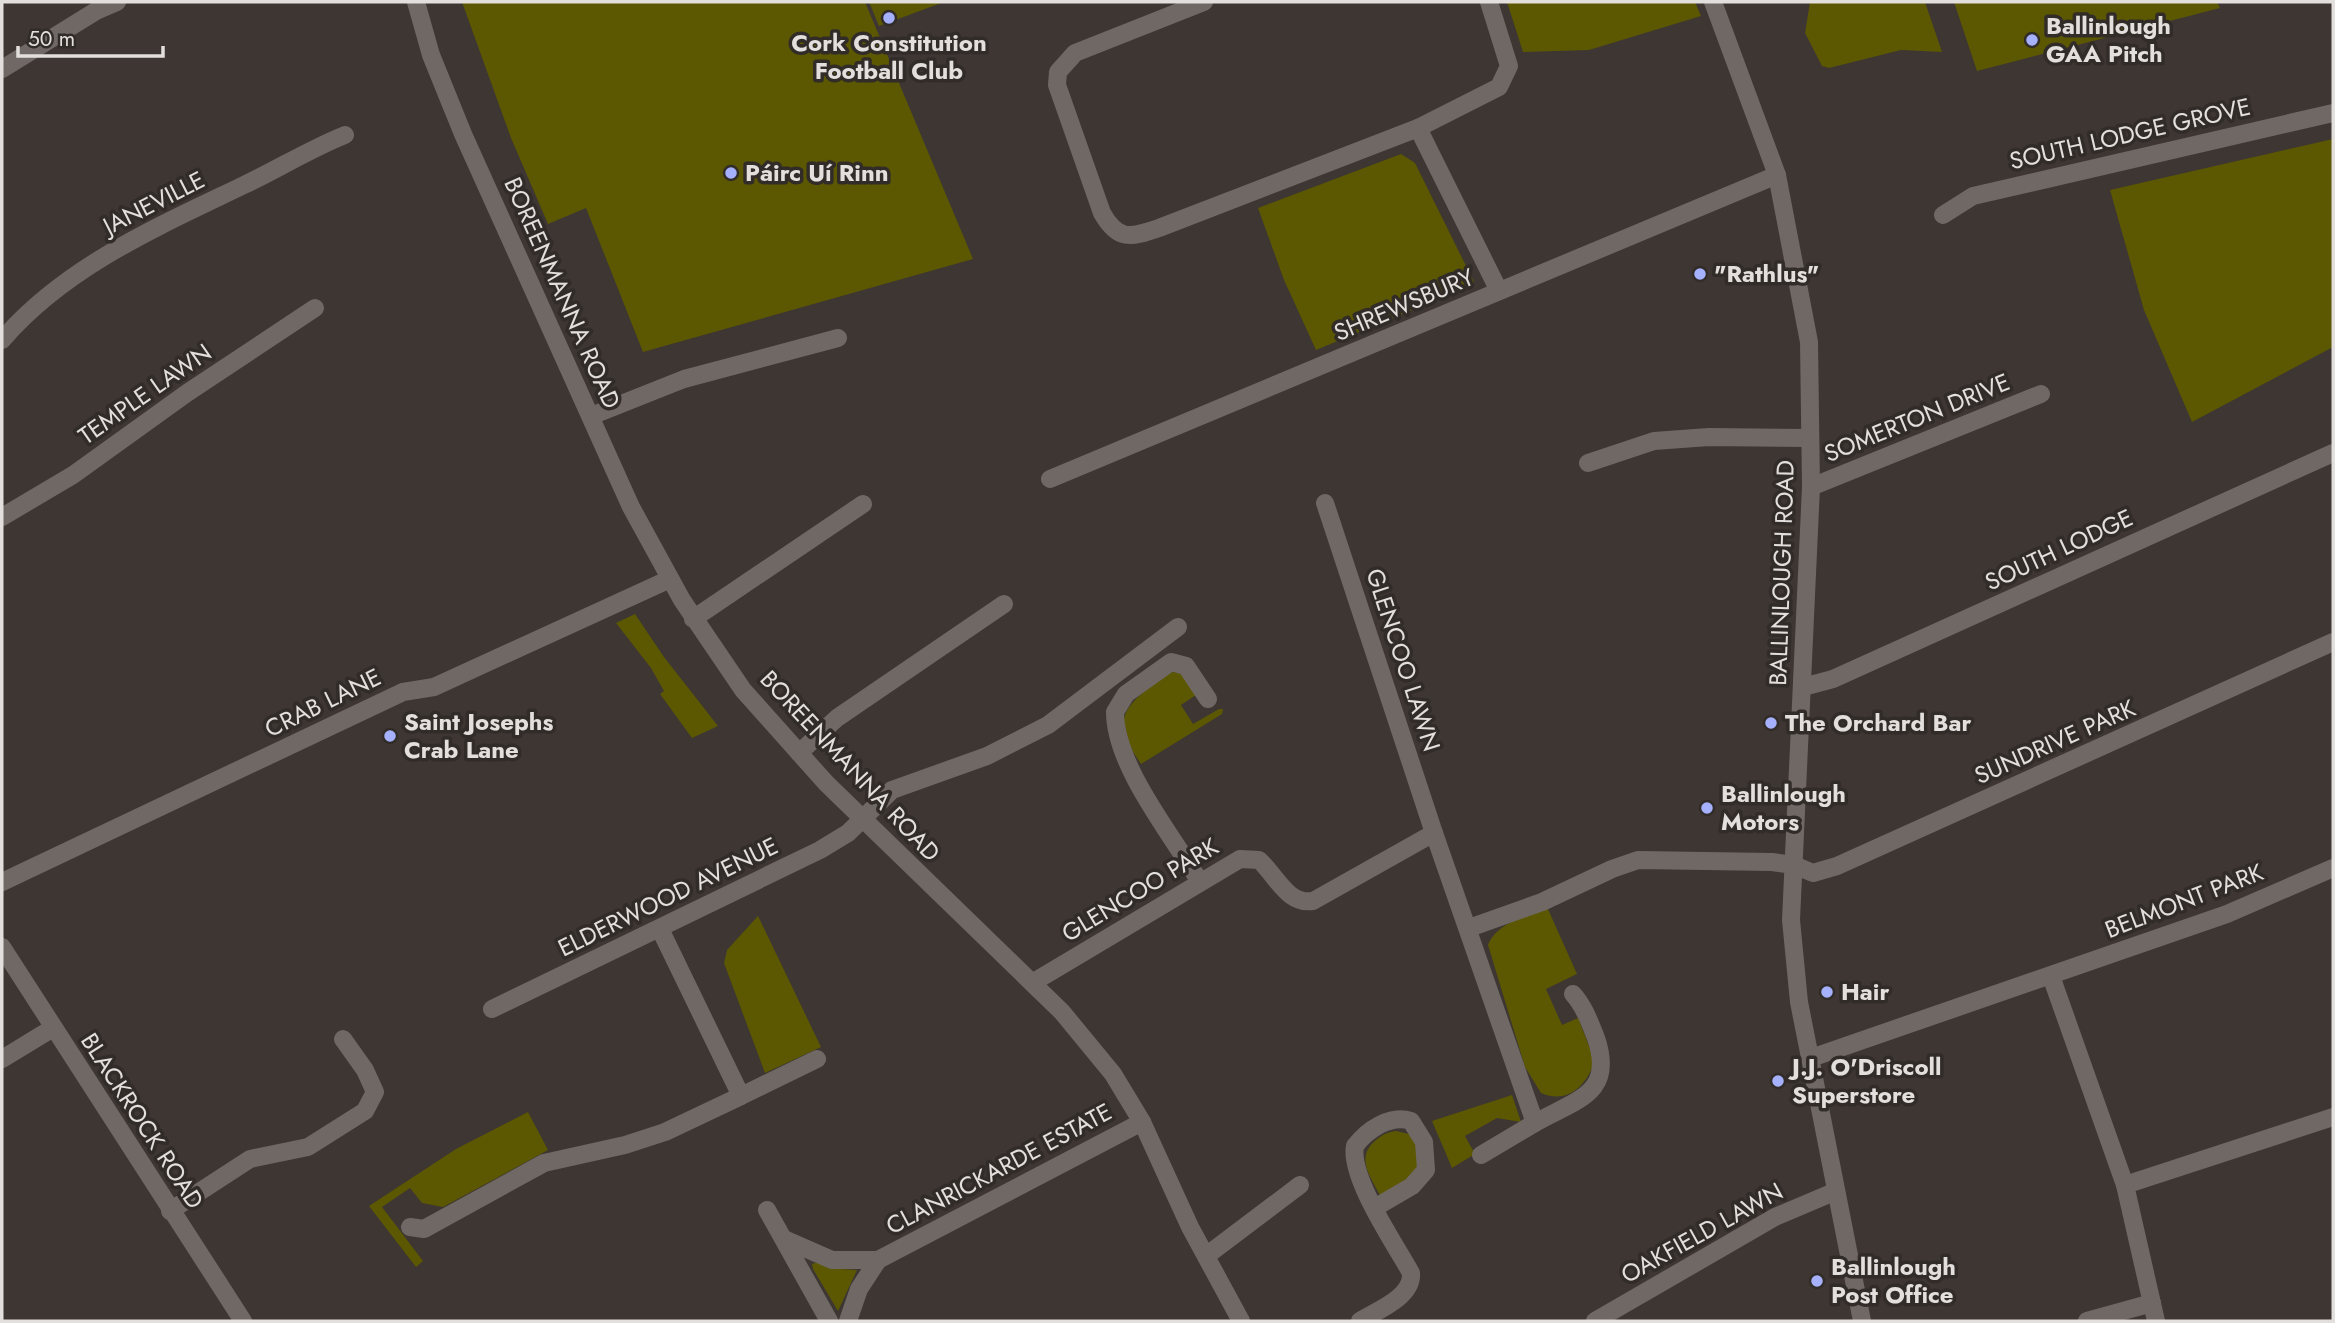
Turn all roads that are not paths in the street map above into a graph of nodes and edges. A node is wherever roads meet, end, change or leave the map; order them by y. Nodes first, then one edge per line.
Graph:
1 (117, 2) edge
2 (416, 2) edge
3 (1205, 2) edge
4 (1489, 2) edge
5 (1713, 2) edge
6 (2, 69) edge
7 (2333, 113) edge
8 (1418, 128) junction
9 (345, 135) dead end
10 (1777, 175) junction
11 (1943, 215) dead end
12 (1499, 291) junction
13 (315, 308) dead end
14 (838, 338) dead end
15 (2, 340) edge
16 (2041, 394) dead end
17 (591, 416) junction
18 (1810, 438) junction
19 (2333, 453) edge
20 (1588, 463) dead end
21 (1050, 479) dead end
22 (1811, 487) junction
23 (1325, 503) dead end
24 (863, 504) dead end
25 (2, 517) edge
26 (670, 579) junction
27 (1004, 604) dead end
28 (694, 619) junction
29 (1178, 627) dead end
30 (2333, 642) edge
31 (1802, 687) junction
32 (1208, 699) dead end
33 (799, 753) junction
34 (861, 820) junction
35 (1434, 833) junction
36 (1794, 865) junction
37 (2333, 868) edge
38 (1200, 881) junction
39 (2, 882) edge
40 (1469, 928) junction
41 (660, 929) junction
42 (2, 947) edge
43 (2051, 976) junction
44 (1032, 983) junction
45 (1573, 994) dead end
46 (492, 1009) dead end
47 (53, 1028) junction
48 (343, 1039) dead end
49 (1811, 1058) junction
50 (2, 1059) edge
51 (817, 1059) dead end
52 (741, 1096) junction
53 (2333, 1117) edge
54 (1142, 1122) junction
55 (1535, 1123) junction
56 (1481, 1155) dead end
57 (1300, 1185) dead end
58 (2125, 1185) junction
59 (1834, 1192) junction
60 (1376, 1207) junction
61 (768, 1210) dead end
62 (170, 1211) junction
63 (410, 1227) dead end
64 (784, 1239) junction
65 (1206, 1256) junction
66 (878, 1260) junction
67 (2152, 1303) junction
68 (1236, 1320) edge
69 (243, 1321) edge
70 (829, 1321) edge
71 (848, 1321) edge
72 (1360, 1321) edge
73 (1595, 1321) edge
74 (1862, 1321) edge
75 (2087, 1321) edge
76 (2156, 1321) edge

1 - 6 street
2 - 17 street, BOREENMANNA ROAD
3 - 8 street
4 - 8 street
5 - 10 street, BALLINLOUGH ROAD
7 - 11 street, SOUTH LODGE GROVE
8 - 12 street
9 - 15 street, JANEVILLE
10 - 12 street, SHREWSBURY
10 - 18 street, BALLINLOUGH ROAD
12 - 21 street, SHREWSBURY
13 - 25 street, TEMPLE LAWN
14 - 17 street
16 - 22 street, SOMERTON DRIVE
17 - 26 street, BOREENMANNA ROAD
18 - 20 street
18 - 22 street, BALLINLOUGH ROAD
19 - 31 street, SOUTH LODGE
22 - 31 street, BALLINLOUGH ROAD
23 - 35 street, GLENCOO LAWN
24 - 28 street
26 - 28 street, BOREENMANNA ROAD
26 - 39 street, CRAB LANE
27 - 33 street
28 - 33 street, BOREENMANNA ROAD
29 - 34 street, ELDERWOOD AVENUE
30 - 36 street, SUNDRIVE PARK
31 - 36 street, BALLINLOUGH ROAD
32 - 38 street
33 - 34 street, BOREENMANNA ROAD
34 - 41 street, ELDERWOOD AVENUE
34 - 44 street, BOREENMANNA ROAD
35 - 38 street, GLENCOO PARK
35 - 40 street
36 - 40 street, SUNDRIVE PARK
36 - 49 street, BALLINLOUGH ROAD
37 - 43 street, BELMONT PARK
38 - 44 street, GLENCOO PARK
40 - 55 street
41 - 46 street, ELDERWOOD AVENUE
41 - 52 street
42 - 47 street, BLACKROCK ROAD
43 - 49 street, BELMONT PARK
43 - 58 street
44 - 54 street, BOREENMANNA ROAD
45 - 55 street
47 - 50 street
47 - 62 street, BLACKROCK ROAD
48 - 62 street
49 - 59 street, BALLINLOUGH ROAD
51 - 52 street
52 - 63 street
53 - 58 street
54 - 65 street, BOREENMANNA ROAD
54 - 66 street, CLANRICKARDE ESTATE
55 - 56 street
57 - 65 street
58 - 67 street
59 - 73 street, OAKFIELD LAWN
59 - 74 street, BALLINLOUGH ROAD
60 - 60 street
60 - 72 street
61 - 64 street
62 - 69 street, BLACKROCK ROAD
64 - 66 street, CLANRICKARDE ESTATE
64 - 70 street
65 - 68 street, BOREENMANNA ROAD
66 - 71 street, CLANRICKARDE ESTATE
67 - 75 street
67 - 76 street

